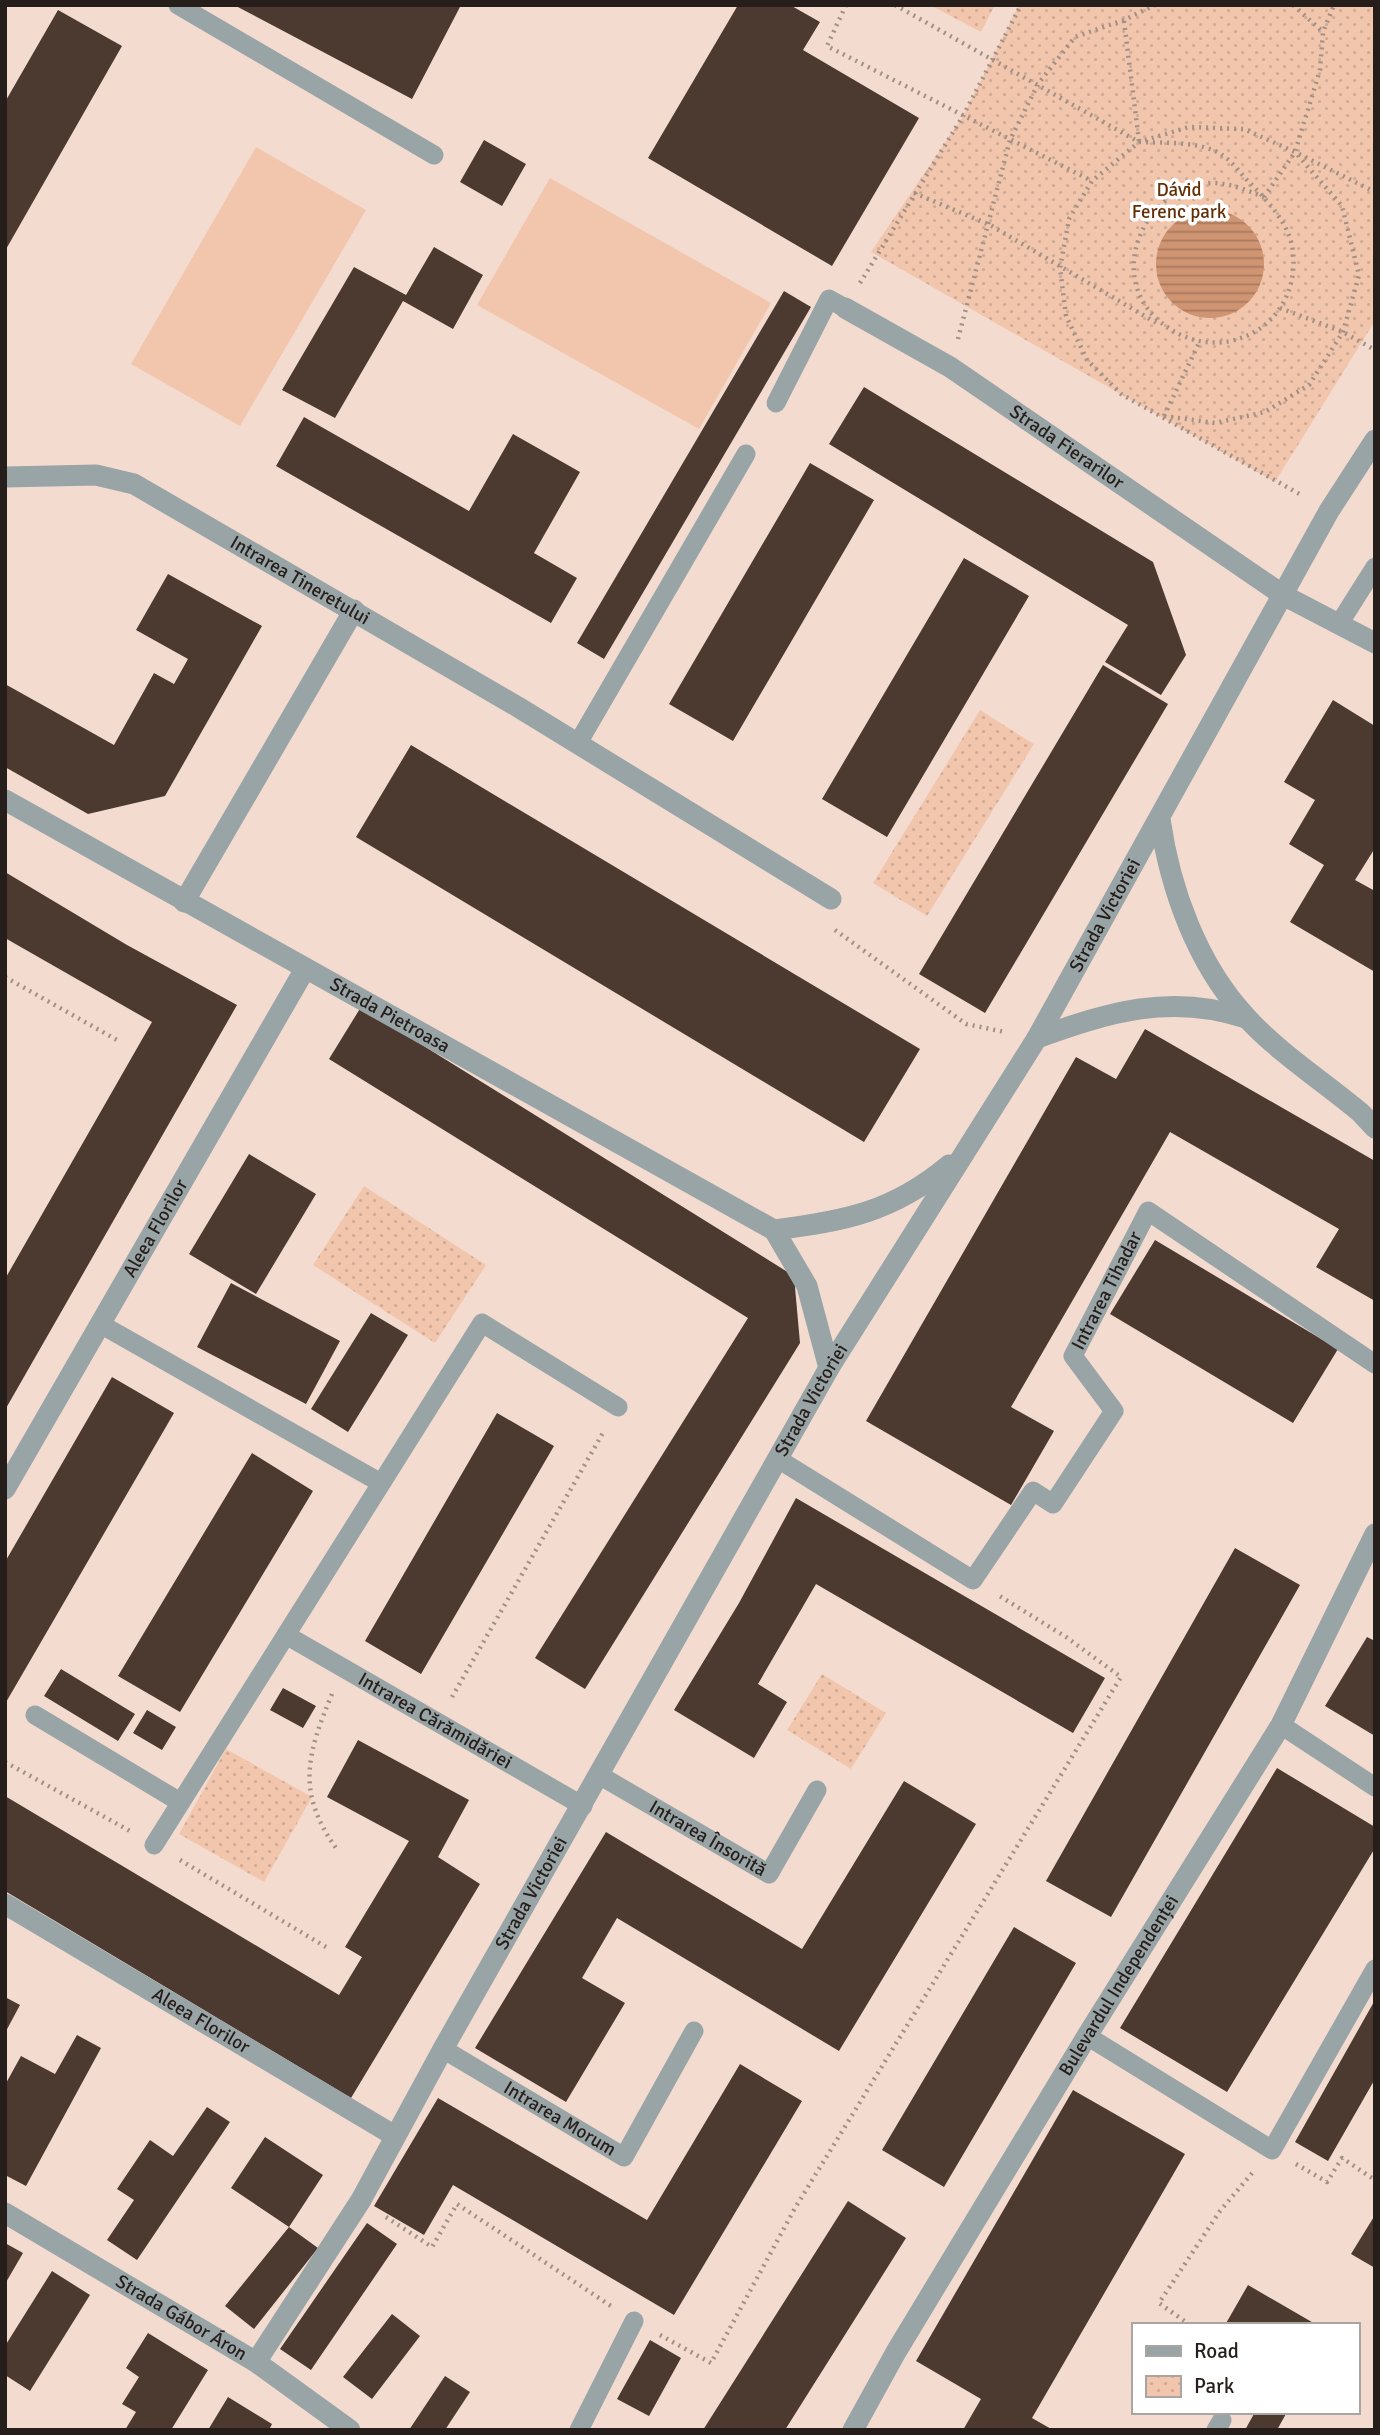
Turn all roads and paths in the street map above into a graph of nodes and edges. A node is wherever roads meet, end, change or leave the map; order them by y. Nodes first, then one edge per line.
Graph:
1 (178, 5) edge
2 (846, 5) edge
3 (895, 5) edge
4 (1021, 5) edge
5 (1155, 5) edge
6 (1293, 5) edge
7 (1334, 5) edge
8 (1124, 20) junction
9 (1323, 32) junction
10 (992, 61) junction
11 (1038, 84) junction
12 (963, 116) junction
13 (1010, 140) junction
14 (1139, 142) junction
15 (1295, 152) junction
16 (434, 155) dead end
17 (1092, 181) junction
18 (1375, 192) edge
19 (914, 193) junction
20 (1264, 197) junction
21 (990, 225) junction
22 (1060, 268) junction
23 (845, 308) junction
24 (1280, 308) junction
25 (1168, 330) junction
26 (1343, 332) junction
27 (1199, 343) junction
28 (1375, 350) edge
29 (950, 367) junction
30 (776, 403) dead end
31 (1164, 416) junction
32 (1375, 440) edge
33 (746, 454) dead end
34 (5, 477) edge
35 (1329, 511) junction
36 (1375, 567) edge
37 (1283, 594) junction
38 (354, 610) junction
39 (1339, 624) junction
40 (1375, 643) edge
41 (578, 743) junction
42 (5, 800) edge
43 (1160, 819) junction
44 (831, 899) joint
45 (184, 902) junction
46 (306, 970) junction
47 (5, 977) edge
48 (1248, 1019) junction
49 (1037, 1038) junction
50 (117, 1040) dead end
51 (1375, 1128) edge
52 (964, 1153) junction
53 (774, 1230) junction
54 (102, 1325) junction
55 (1375, 1364) edge
56 (829, 1368) junction
57 (618, 1407) joint
58 (778, 1459) junction
59 (382, 1483) junction
60 (5, 1489) edge
61 (1375, 1534) edge
62 (973, 1580) junction
63 (286, 1635) junction
64 (342, 1667) junction
65 (35, 1715) dead end
66 (437, 1722) junction
67 (1281, 1725) junction
68 (599, 1775) junction
69 (1375, 1787) edge
70 (817, 1790) dead end
71 (180, 1802) junction
72 (583, 1806) junction
73 (154, 1844) dead end
74 (336, 1848) dead end
75 (5, 1904) edge
76 (1375, 1969) edge
77 (695, 2031) dead end
78 (1087, 2036) junction
79 (443, 2049) junction
80 (395, 2136) junction
81 (1272, 2150) junction
82 (1375, 2180) edge
83 (1326, 2182) dead end
84 (361, 2200) junction
85 (5, 2213) edge
86 (634, 2320) junction
87 (1186, 2323) edge
88 (256, 2362) junction
89 (350, 2430) edge
90 (579, 2430) edge
91 (853, 2430) edge

1 - 16 lane
2 - 12 path
3 - 10 path
4 - 10 path
5 - 8 path
6 - 9 path
7 - 9 path
8 - 11 path
8 - 14 path
9 - 15 path
10 - 11 path
10 - 12 path
11 - 13 path
11 - 14 path
12 - 13 path
12 - 19 path
13 - 17 path
13 - 21 path
14 - 15 path
14 - 17 path
14 - 20 path
15 - 18 path
15 - 20 path
15 - 26 path
17 - 22 path
19 - 21 path
19 - 23 path
20 - 24 path
20 - 25 path
21 - 22 path
21 - 29 path
22 - 25 path
22 - 31 path
23 - 29 street, Strada Fierarilor
23 - 30 lane
24 - 26 path
24 - 27 path
25 - 27 path
26 - 28 path
26 - 31 path
27 - 31 path
29 - 37 street, Strada Fierarilor
31 - 35 path
32 - 35 street, Strada Victoriei
33 - 41 lane
34 - 38 street, Intrarea Tineretului
35 - 37 street, Strada Victoriei
36 - 39 lane
37 - 39 street, Strada Fierarilor
37 - 43 street, Strada Victoriei
38 - 41 street, Intrarea Tineretului
38 - 45 street
39 - 40 street, Strada Fierarilor
41 - 44 street, Intrarea Tineretului
42 - 45 street, Strada Pietroasa
43 - 48 street
43 - 49 street, Strada Victoriei
44 - 49 path
45 - 46 street, Strada Pietroasa
46 - 53 street, Strada Pietroasa
46 - 54 street, Aleea Florilor
47 - 50 path
48 - 49 street
48 - 51 street
49 - 52 street, Strada Victoriei
52 - 53 street
52 - 56 street, Strada Victoriei
53 - 56 street
54 - 59 lane
54 - 60 street, Aleea Florilor
55 - 62 lane, Intrarea Tihadar
56 - 58 street, Strada Victoriei
57 - 59 lane
57 - 66 path
58 - 62 lane
58 - 68 street, Strada Victoriei
59 - 63 lane
61 - 67 street, Bulevardul Independenței
62 - 86 path
63 - 64 lane, Intrarea Cărămidăriei
63 - 71 lane
64 - 66 lane, Intrarea Cărămidăriei
64 - 74 path
65 - 71 lane
66 - 72 lane, Intrarea Cărămidăriei
67 - 69 lane
67 - 78 street, Bulevardul Independenței
68 - 70 lane, Intrarea Însorită
68 - 72 street, Strada Victoriei
71 - 73 lane
72 - 79 street, Strada Victoriei
75 - 80 street, Aleea Florilor
76 - 81 lane
77 - 79 lane, Intrarea Morum
78 - 81 lane
78 - 91 street, Bulevardul Independenței
79 - 80 street, Strada Victoriei
80 - 84 street, Strada Victoriei
81 - 87 path
82 - 83 path
84 - 86 path
84 - 88 street, Strada Victoriei
85 - 88 street, Strada Gábor Áron
86 - 90 lane
88 - 89 street, Strada Gábor Áron

